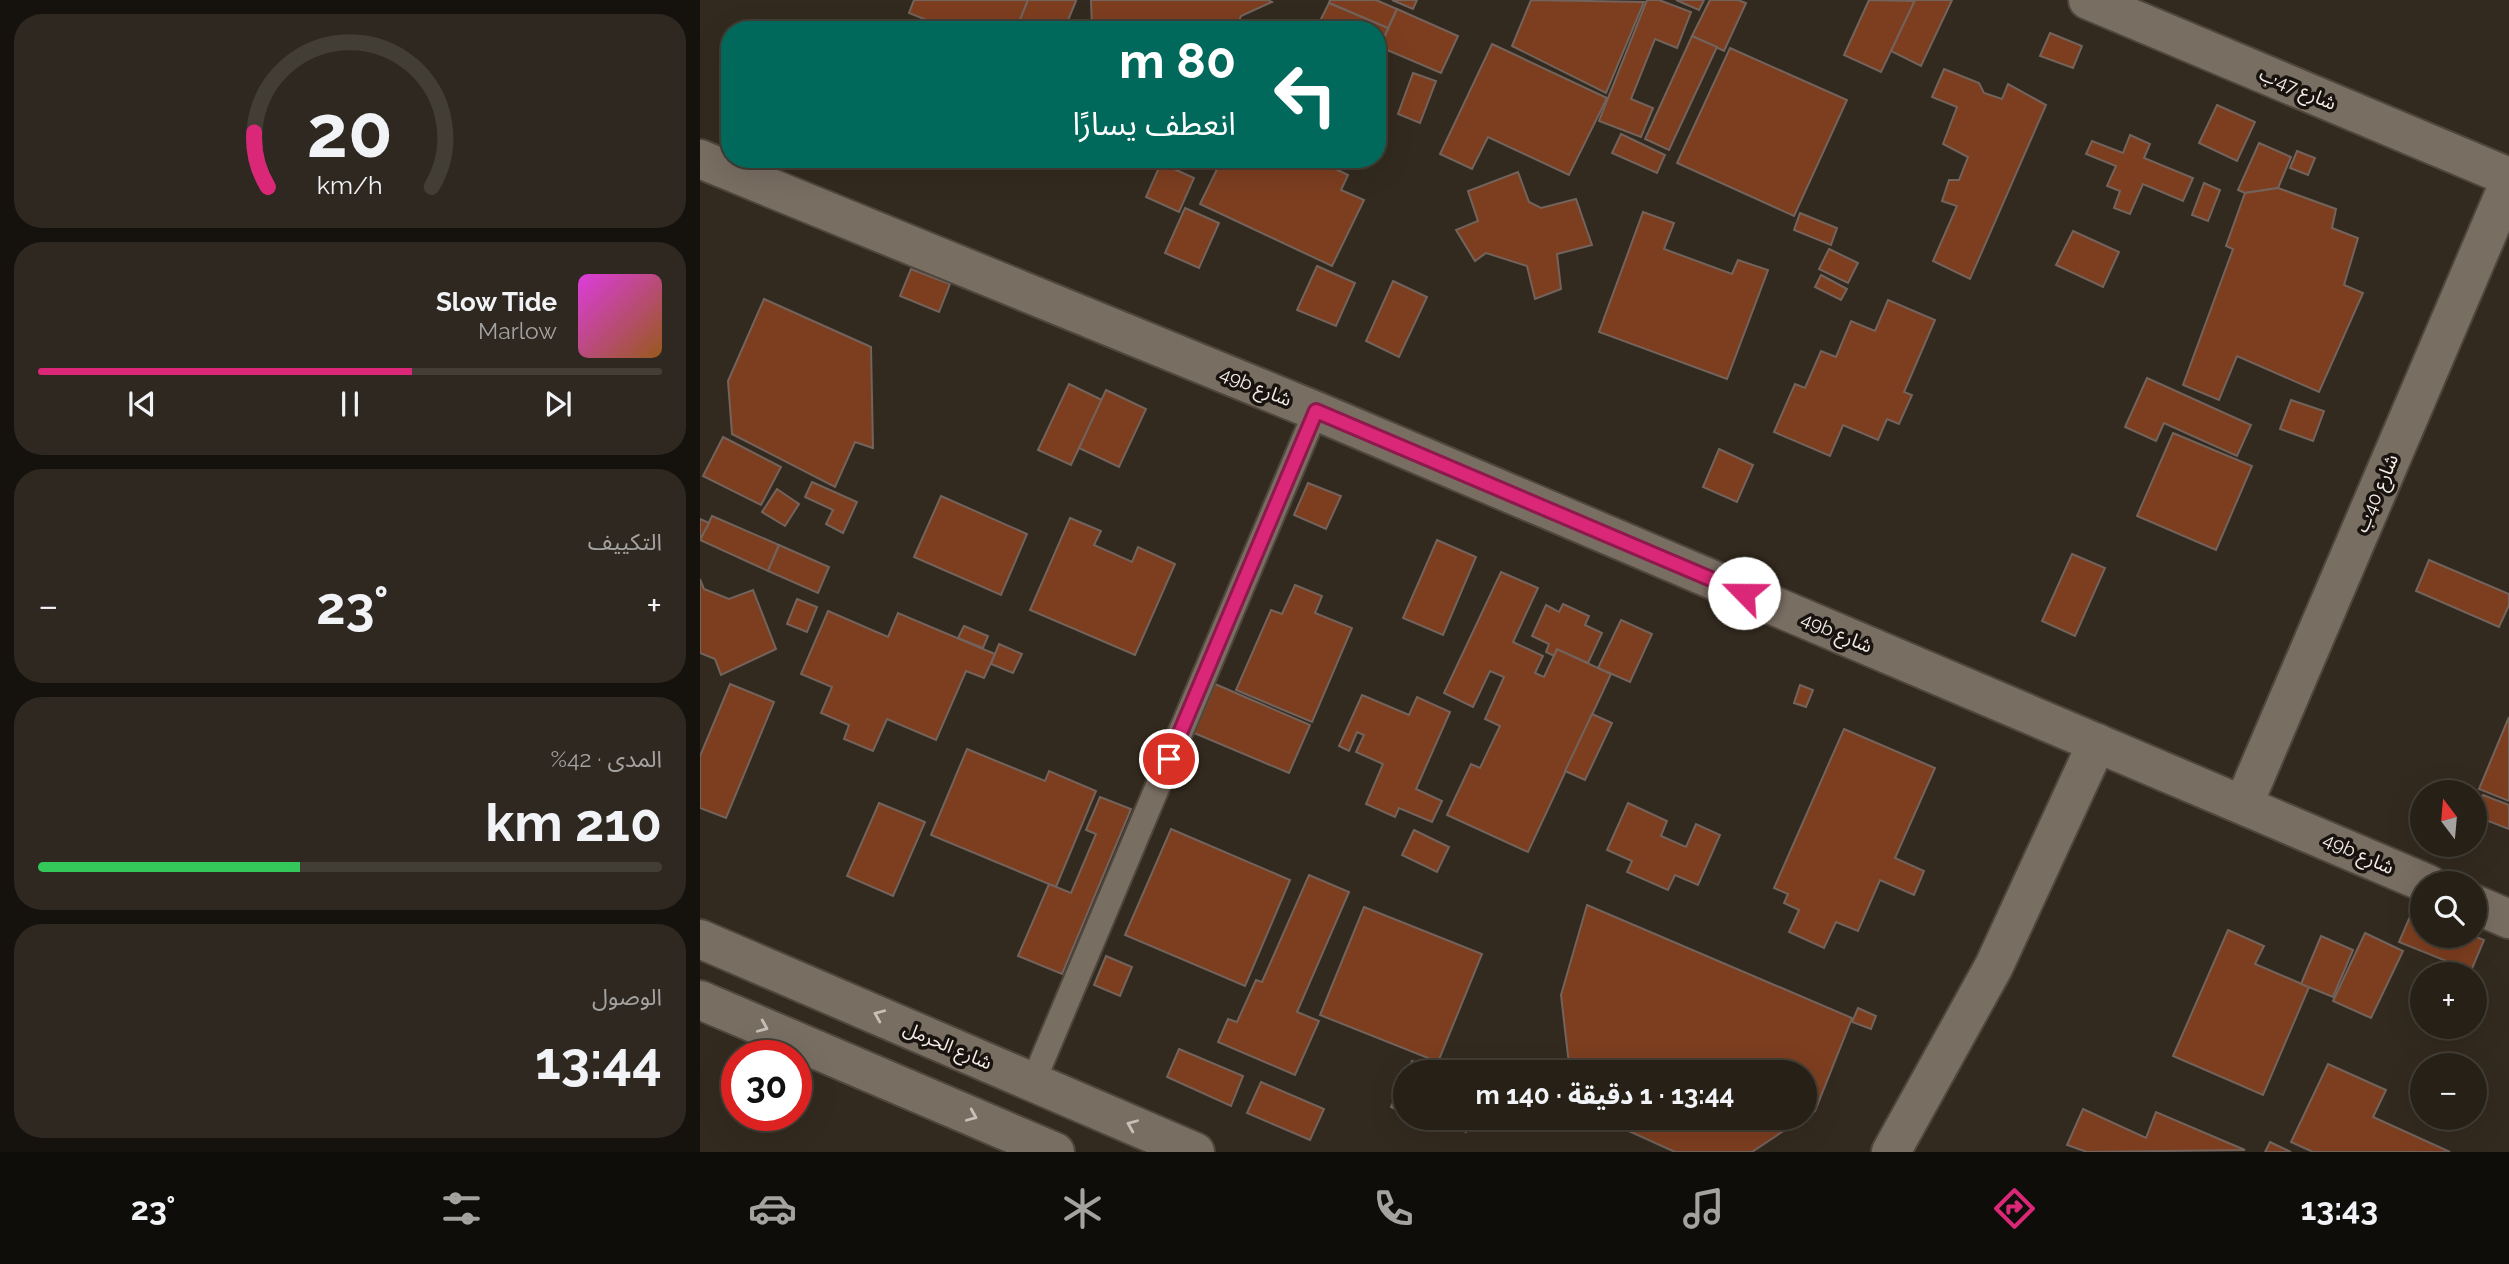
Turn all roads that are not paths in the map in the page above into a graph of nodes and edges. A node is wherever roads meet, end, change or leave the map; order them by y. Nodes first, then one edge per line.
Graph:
1 (2088, 0) edge
2 (700, 159) edge
3 (721, 168) edge
4 (722, 168) edge
5 (2509, 177) edge
6 (2509, 183) edge
7 (1316, 411) junction
8 (2097, 743) junction
9 (2244, 803) junction
10 (2410, 876) edge
11 (2487, 910) edge
12 (2509, 919) edge
13 (700, 939) edge
14 (700, 1000) edge
15 (1033, 1082) junction
16 (1055, 1152) edge
17 (1195, 1152) edge
18 (1891, 1152) edge

1 - 5 street, شارع 47ب
2 - 3 street, 49b شارع
4 - 7 street, 49b شارع
6 - 9 street, شارع 40ب
7 - 8 street, 49b شارع
7 - 15 lane
8 - 9 street, 49b شارع
8 - 18 street
9 - 10 street, 49b شارع
11 - 12 street
15 -> 13 street, شارع الحرمل
14 -> 16 street
17 -> 15 street, شارع الحرمل

